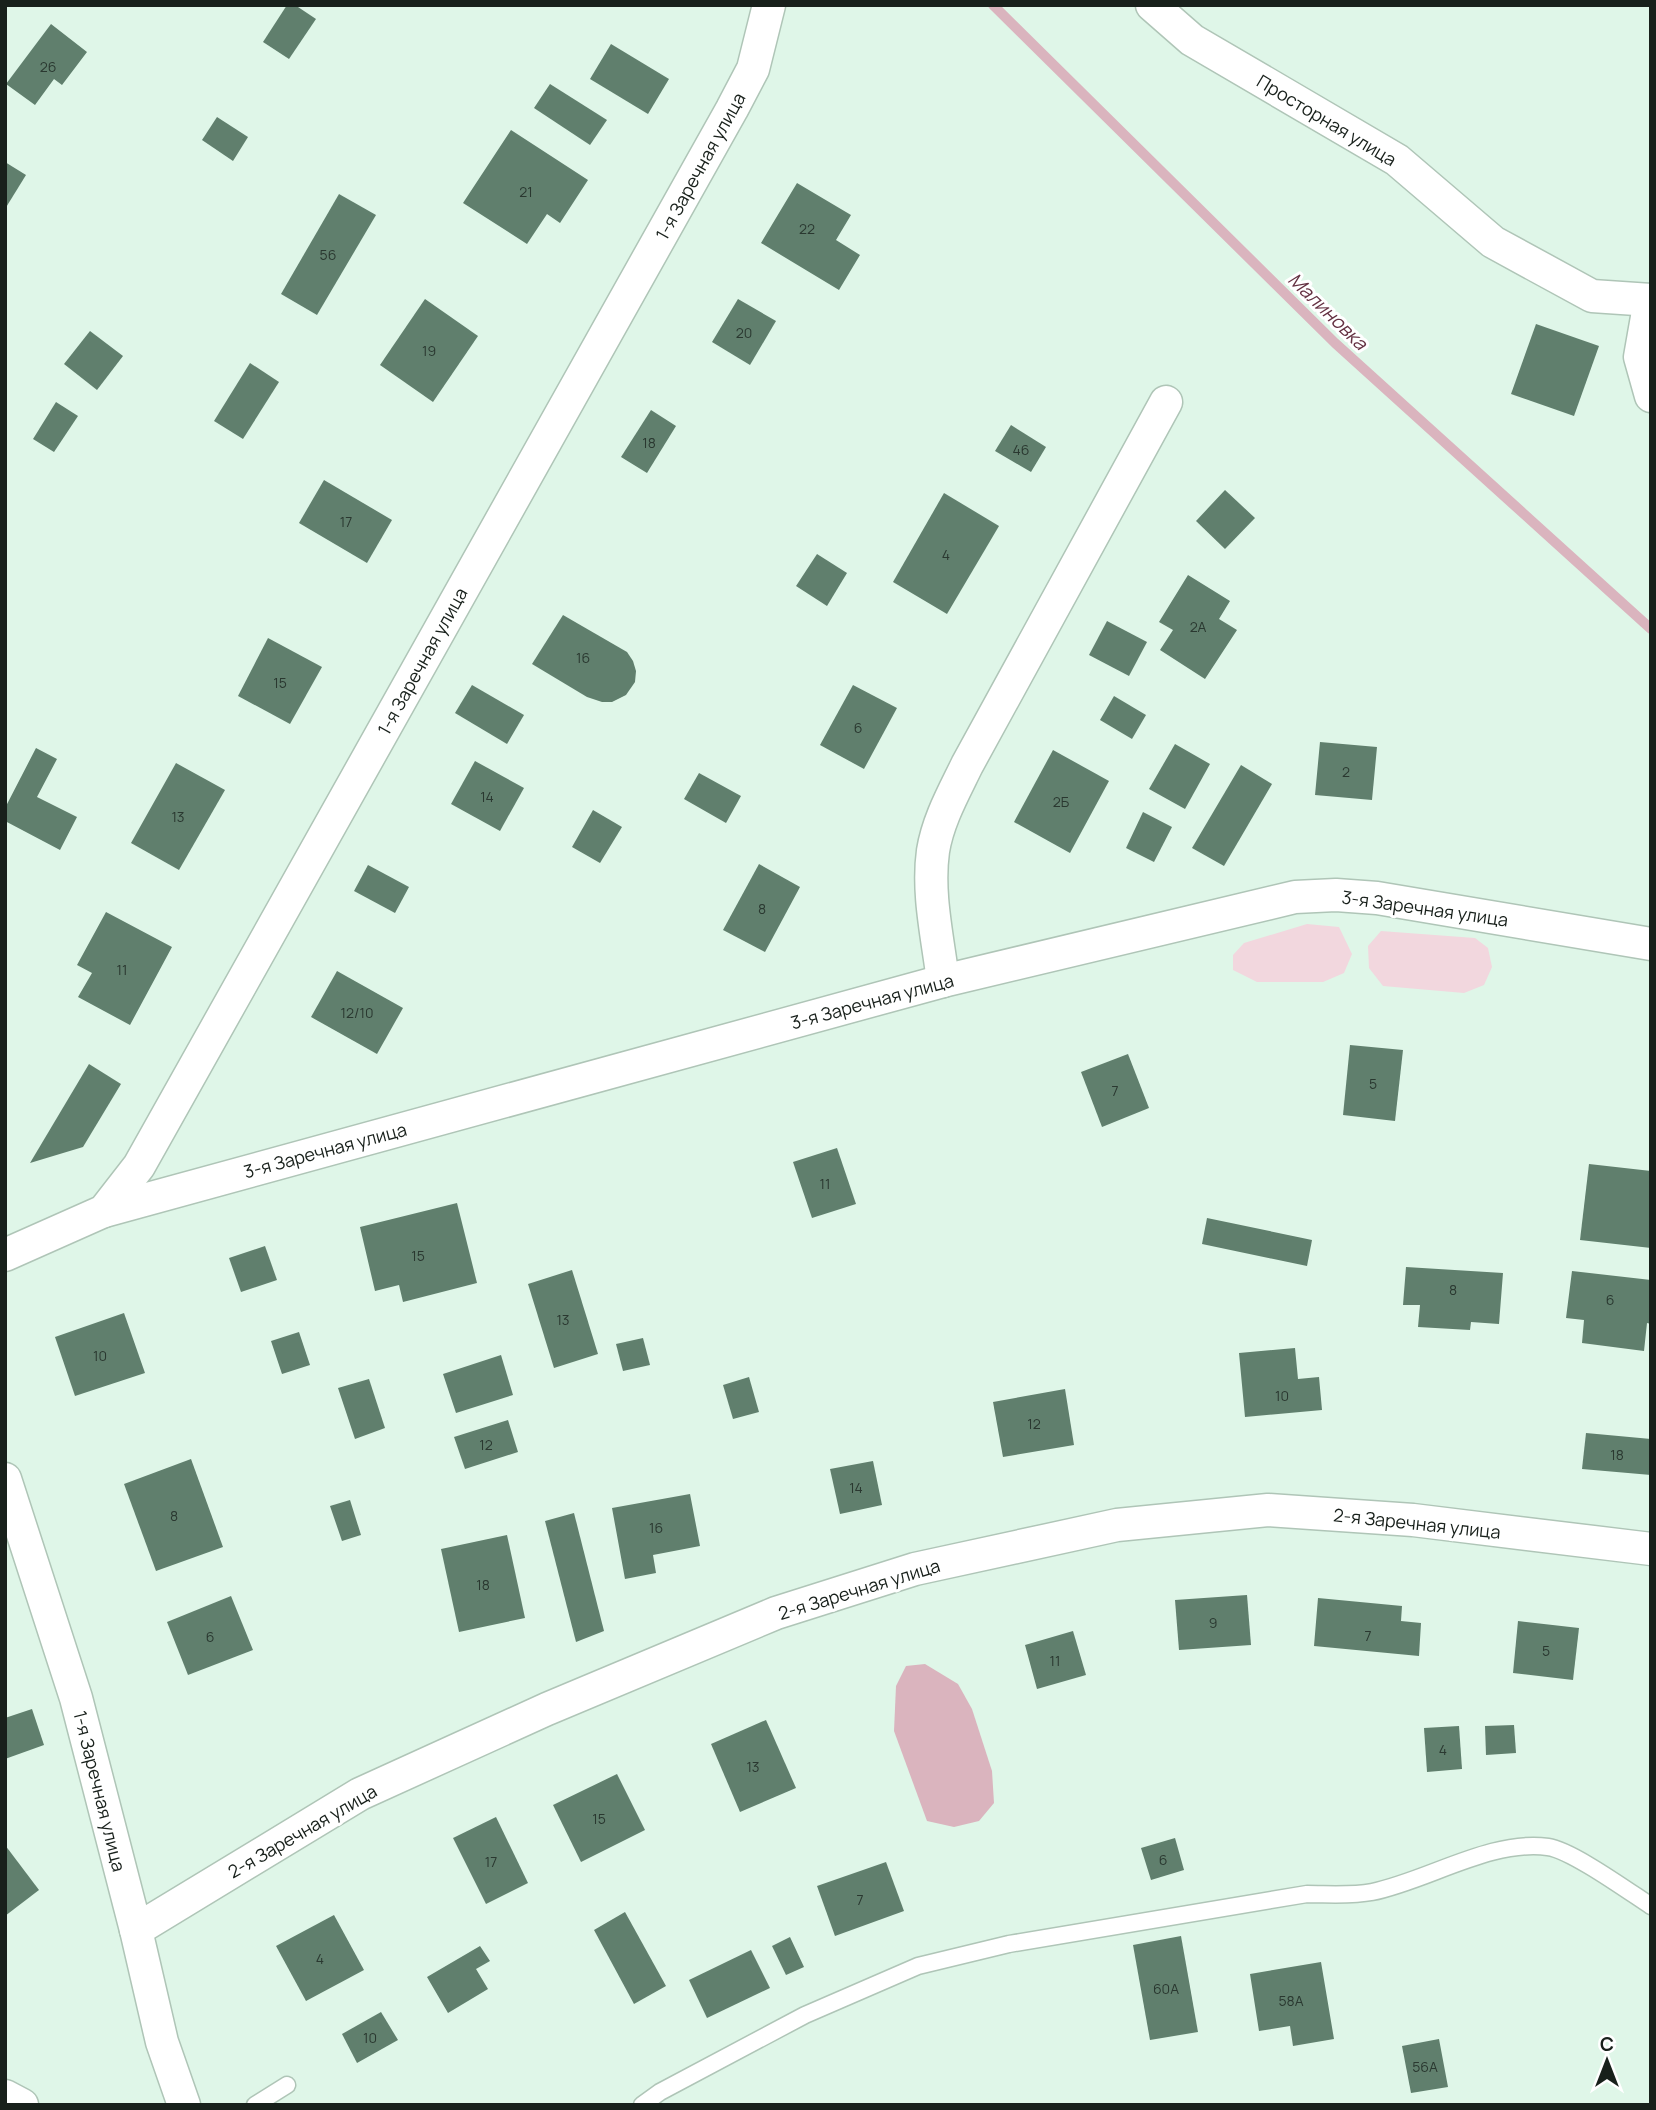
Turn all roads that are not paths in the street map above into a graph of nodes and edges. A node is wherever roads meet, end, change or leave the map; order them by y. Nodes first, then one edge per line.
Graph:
1 (769, 5) edge
2 (1152, 5) edge
3 (1651, 300) edge
4 (1651, 396) edge
5 (1166, 402) dead end
6 (1651, 944) edge
7 (943, 981) junction
8 (104, 1210) junction
9 (5, 1255) edge
10 (5, 1479) edge
11 (1651, 1549) edge
12 (1651, 1906) edge
13 (136, 1930) junction
14 (287, 2085) dead end
15 (5, 2096) edge
16 (22, 2105) edge
17 (184, 2105) edge
18 (255, 2105) edge
19 (642, 2105) edge

1 - 8 street, 1-я Заречная улица
2 - 3 street, Просторная улица
3 - 4 street
5 - 7 street
6 - 7 street, 3-я Заречная улица
7 - 8 street, 3-я Заречная улица
8 - 9 street, 1-я Заречная улица
10 - 13 street, 1-я Заречная улица
11 - 13 street, 2-я Заречная улица
12 - 19 lane
13 - 17 street, 1-я Заречная улица
14 - 18 lane
15 - 16 street

